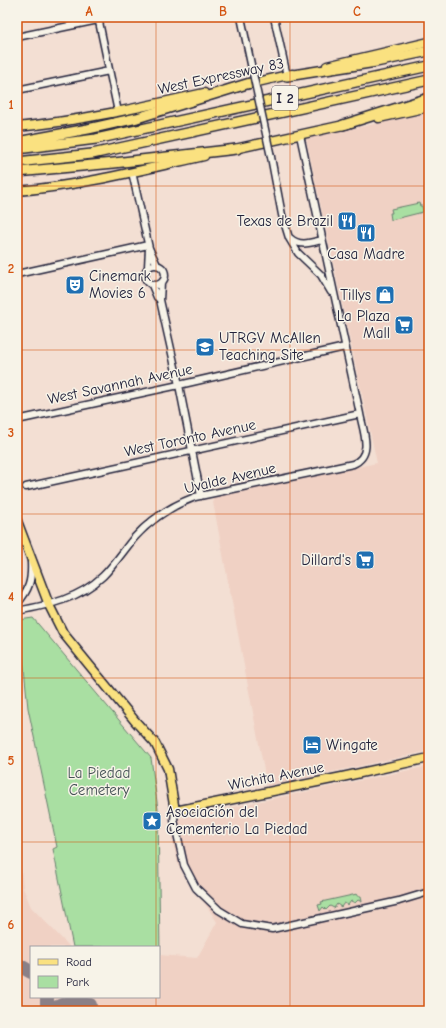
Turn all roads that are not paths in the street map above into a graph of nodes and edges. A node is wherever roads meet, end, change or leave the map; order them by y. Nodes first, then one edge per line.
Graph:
1 (240, 17) edge
2 (274, 17) edge
3 (98, 19) edge
4 (17, 37) edge
5 (429, 42) edge
6 (429, 51) edge
7 (429, 66) edge
8 (109, 71) junction
9 (287, 76) junction
10 (429, 80) edge
11 (250, 84) junction
12 (17, 90) edge
13 (429, 98) edge
14 (429, 107) edge
15 (118, 112) junction
16 (343, 125) junction
17 (17, 127) edge
18 (300, 135) junction
19 (17, 142) edge
20 (17, 149) edge
21 (237, 149) junction
22 (17, 162) edge
23 (17, 172) edge
24 (132, 172) junction
25 (17, 191) edge
26 (289, 238) junction
27 (322, 240) junction
28 (149, 246) junction
29 (157, 265) junction
30 (148, 267) junction
31 (17, 274) edge
32 (161, 283) junction
33 (152, 285) junction
34 (160, 300) junction
35 (337, 306) junction
36 (345, 347) junction
37 (179, 385) junction
38 (360, 414) junction
39 (17, 420) edge
40 (192, 452) junction
41 (26, 487) dead end
42 (201, 496) junction
43 (17, 521) edge
44 (31, 557) junction
45 (17, 604) edge
46 (49, 605) junction
47 (17, 611) edge
48 (429, 758) edge
49 (175, 811) junction
50 (429, 892) edge

1 - 26 street, bridge
2 - 9 street
3 - 4 street
3 - 8 street
5 - 9 main road, West Expressway 83
6 - 9 highway
7 - 20 highway, I 2
8 - 12 street
8 - 15 street
9 - 11 main road, West Expressway 83
10 - 22 highway, I 2
11 - 15 main road, West Expressway 83
11 - 19 highway
13 - 16 highway
14 - 16 main road
15 - 17 main road, West Expressway 83
16 - 18 main road
18 - 21 main road
18 - 27 street
21 - 23 highway
21 - 24 main road
24 - 25 main road
24 - 28 street
26 - 27 street
26 - 35 street
27 - 35 street
28 - 29 street
28 - 30 street
28 - 31 street
29 - 30 street
29 - 32 street
30 - 33 street
32 - 33 street
32 - 34 street
33 - 34 street
34 - 37 street
35 - 36 street
36 - 37 street, West Savannah Avenue
36 - 38 street
37 - 39 street, West Savannah Avenue
37 - 40 street
38 - 40 street, West Toronto Avenue
38 - 42 street, Uvalde Avenue
40 - 41 street, West Toronto Avenue
40 - 42 street
42 - 46 street, Uvalde Avenue
43 - 44 main road
44 - 45 street
44 - 46 main road
46 - 47 street, Uvalde Avenue
46 - 49 main road
48 - 49 main road, Wichita Avenue
49 - 50 street

